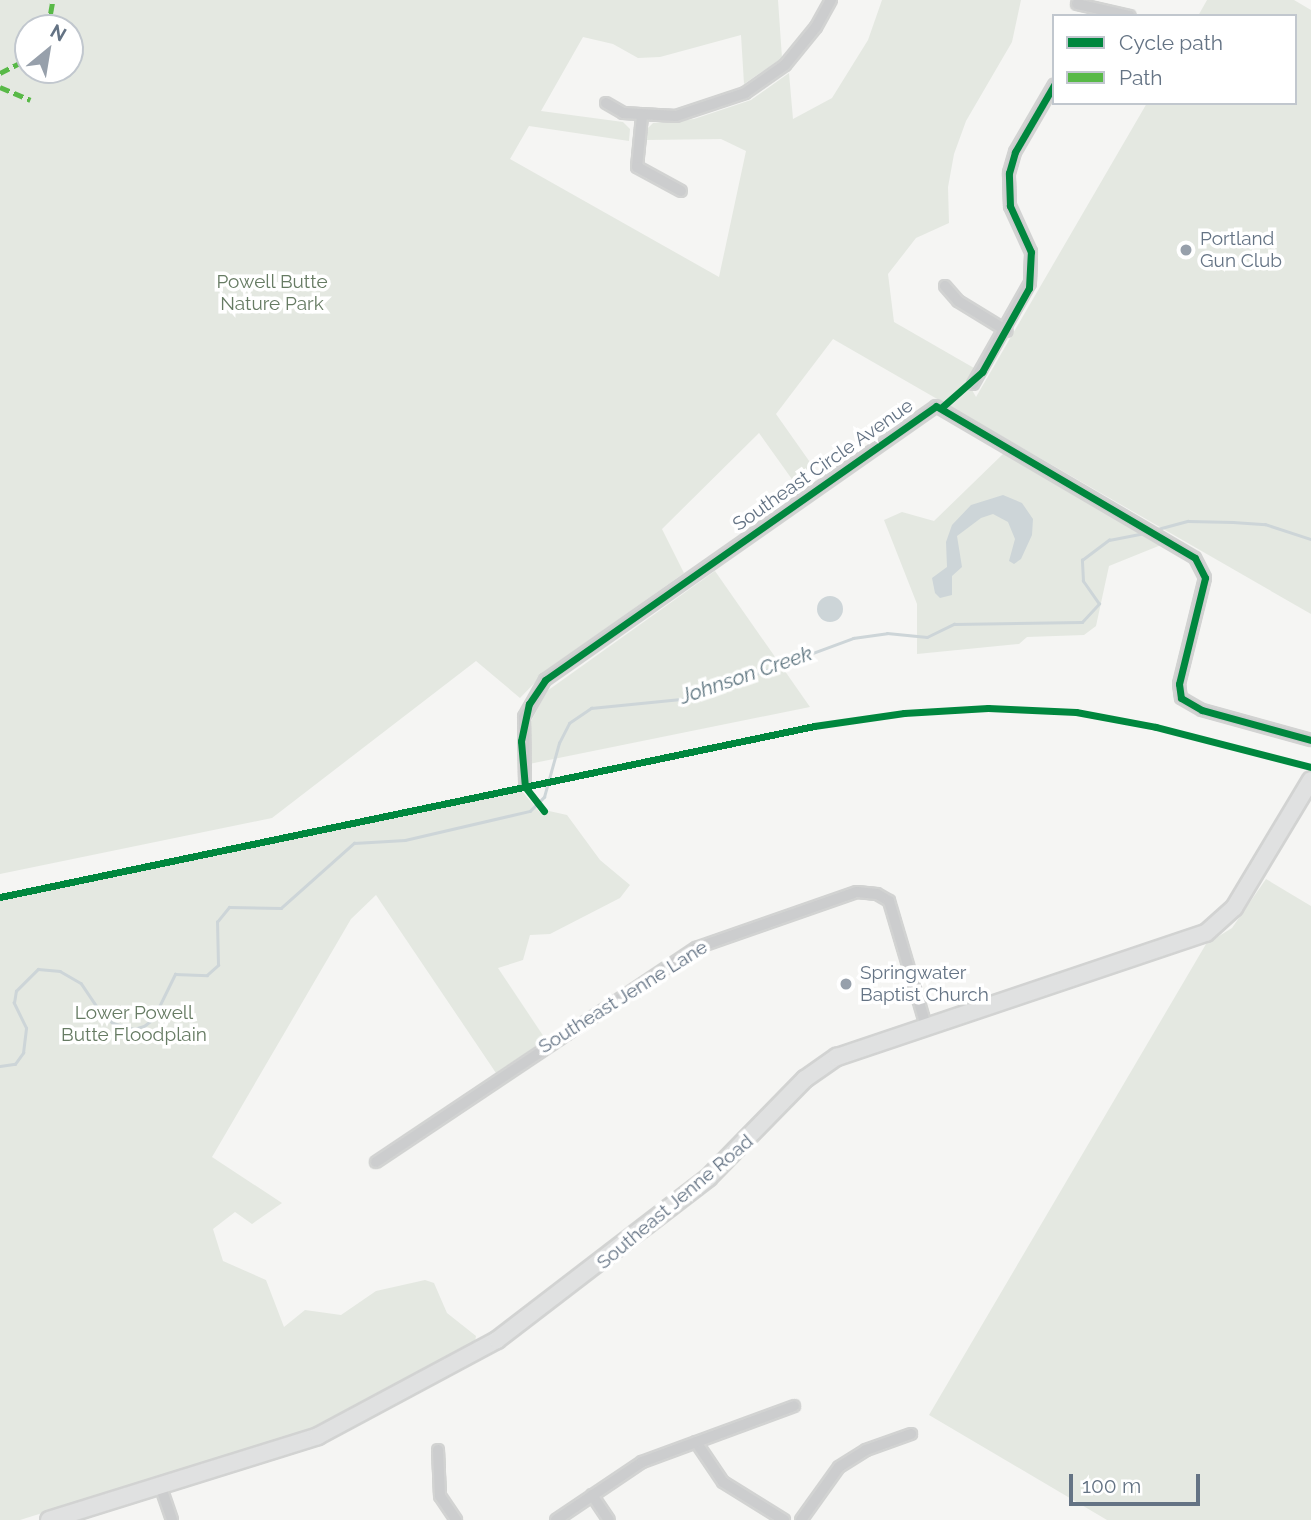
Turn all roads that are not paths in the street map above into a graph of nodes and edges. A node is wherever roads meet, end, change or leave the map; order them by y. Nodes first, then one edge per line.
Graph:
1 (831, 0) edge
2 (1078, 2) edge
3 (1123, 14) edge
4 (1052, 89) edge
5 (606, 103) dead end
6 (642, 116) junction
7 (681, 191) dead end
8 (945, 286) dead end
9 (1007, 331) junction
10 (973, 384) dead end
11 (1311, 740) edge
12 (1311, 780) edge
13 (525, 782) dead end
14 (926, 1026) junction
15 (376, 1162) dead end
16 (794, 1406) dead end
17 (911, 1434) dead end
18 (696, 1442) junction
19 (438, 1450) dead end
20 (160, 1485) junction
21 (592, 1495) junction
22 (49, 1520) edge
23 (172, 1520) edge
24 (456, 1520) edge
25 (556, 1520) edge
26 (609, 1520) edge
27 (784, 1520) edge
28 (801, 1520) edge

1 - 6 street
2 - 3 street
4 - 9 street
5 - 6 street
6 - 7 street
8 - 9 street
9 - 10 street
11 - 13 street, Southeast Circle Avenue
12 - 14 main road, Southeast Jenne Road
14 - 15 street, Southeast Jenne Lane
14 - 20 main road, Southeast Jenne Road
16 - 18 street
17 - 28 street
18 - 21 street
18 - 27 street
19 - 24 street
20 - 22 main road, Southeast Jenne Road
20 - 23 street
21 - 25 street
21 - 26 street

